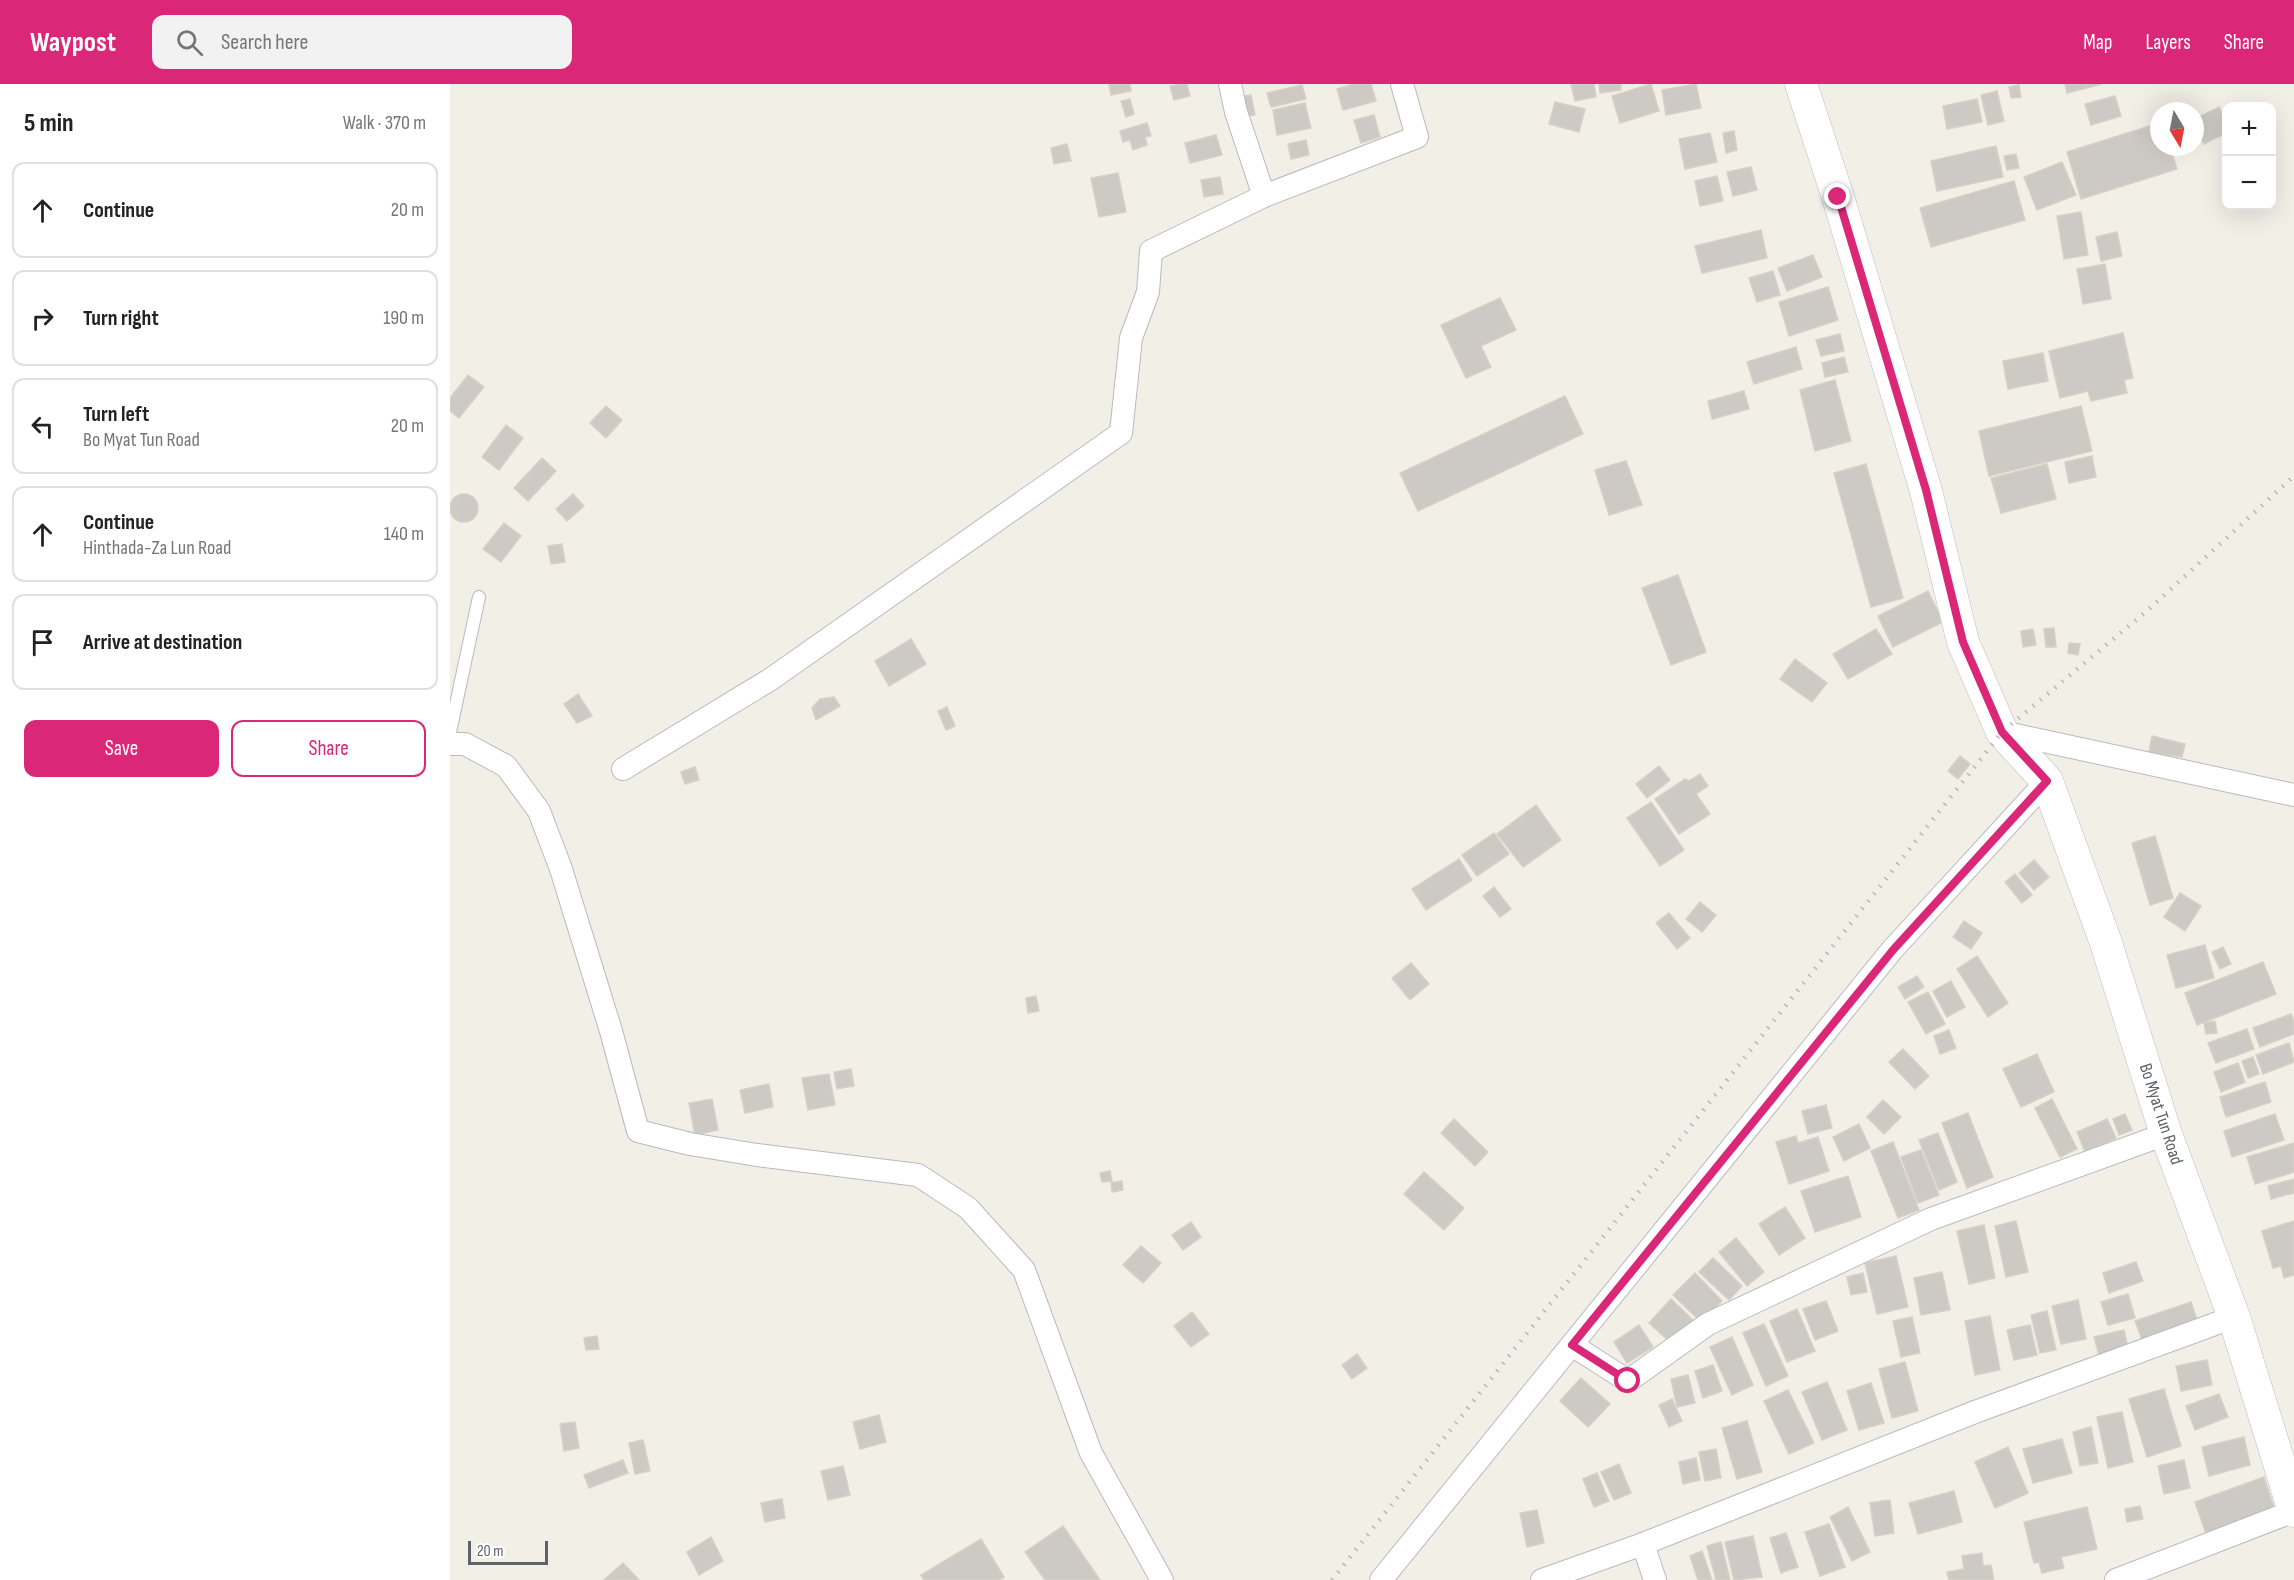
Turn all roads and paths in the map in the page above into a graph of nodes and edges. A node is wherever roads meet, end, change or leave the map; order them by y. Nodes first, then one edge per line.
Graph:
1 (1230, 84) edge
2 (1402, 84) edge
3 (1801, 84) edge
4 (1264, 196) junction
5 (479, 597) dead end
6 (450, 732) edge
7 (2002, 732) junction
8 (450, 744) edge
9 (623, 770) dead end
10 (2047, 781) junction
11 (2294, 795) edge
12 (2166, 1134) junction
13 (2234, 1317) junction
14 (1572, 1345) junction
15 (2294, 1511) edge
16 (1643, 1544) junction
17 (1162, 1580) edge
18 (1381, 1580) edge
19 (1542, 1580) edge
20 (1655, 1580) edge
21 (2116, 1580) edge

1 - 4 street
2 - 4 street
3 - 7 main road, Bo Myat Tun Road
4 - 9 street
5 - 6 lane
7 - 10 main road, Bo Myat Tun Road
7 - 11 street
8 - 17 street
10 - 12 main road, Bo Myat Tun Road
10 - 14 street
12 - 13 main road, Bo Myat Tun Road
12 - 14 street
13 - 15 main road, Bo Myat Tun Road
13 - 16 street
14 - 18 street
15 - 21 street
16 - 19 street
16 - 20 street

